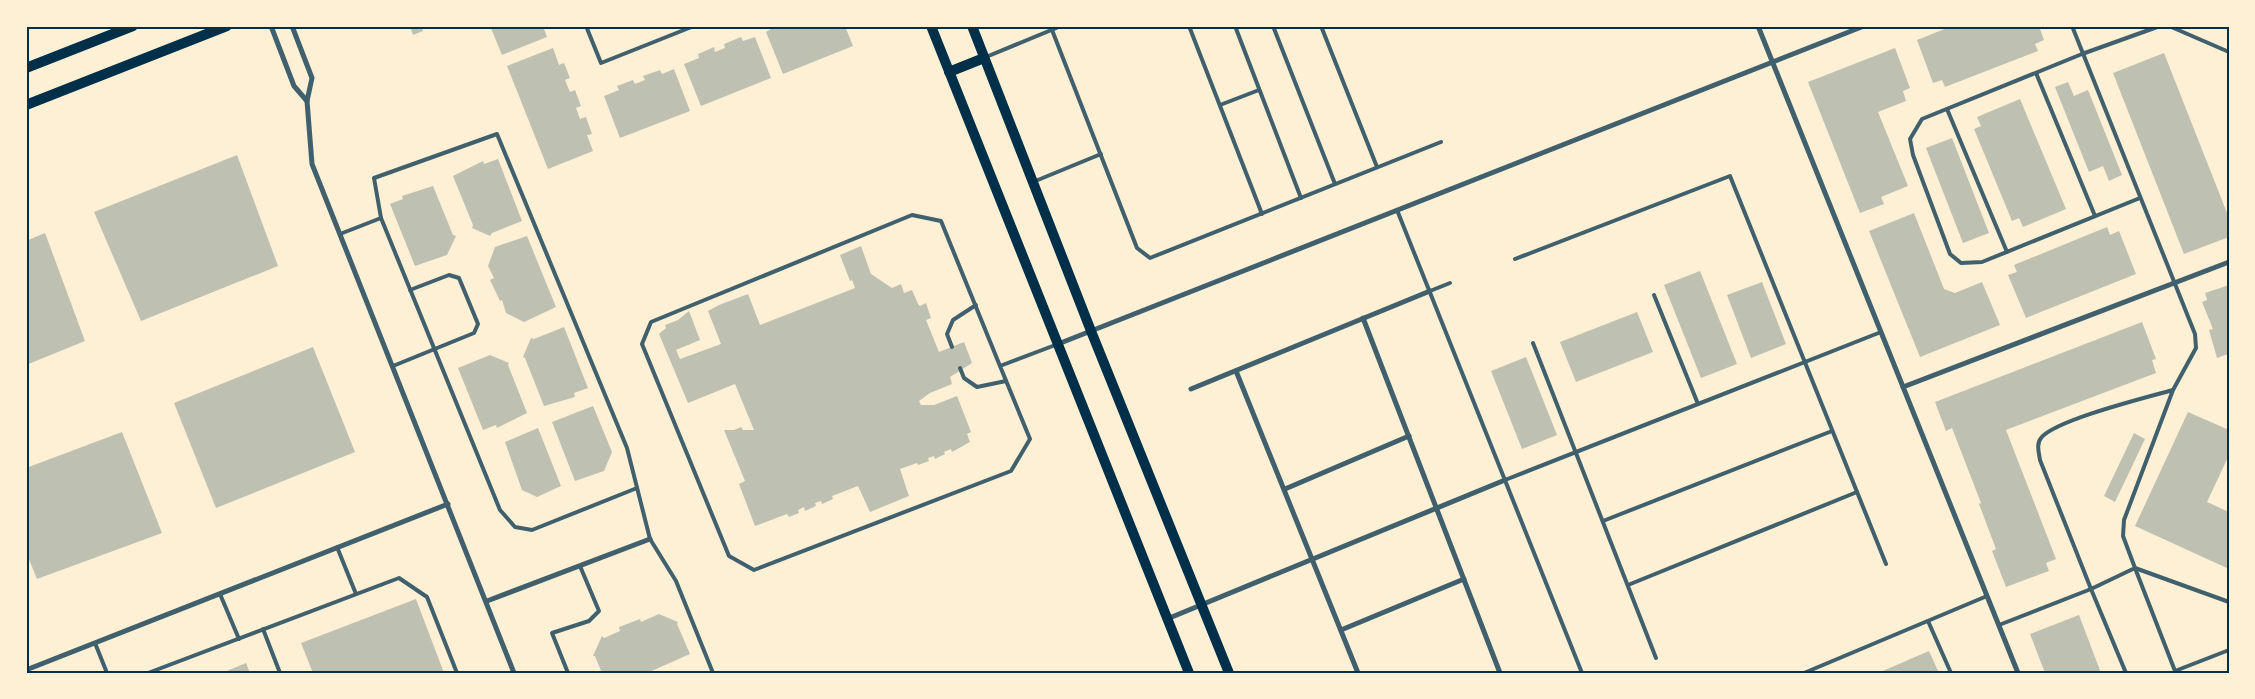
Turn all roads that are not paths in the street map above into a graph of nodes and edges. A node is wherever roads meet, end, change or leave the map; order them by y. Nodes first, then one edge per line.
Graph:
1 (133, 26) edge
2 (227, 26) edge
3 (270, 26) edge
4 (292, 26) edge
5 (586, 26) edge
6 (694, 26) edge
7 (931, 26) edge
8 (972, 26) edge
9 (1061, 26) edge
10 (1189, 26) edge
11 (1235, 26) edge
12 (1273, 26) edge
13 (1321, 26) edge
14 (1758, 26) edge
15 (1864, 26) edge
16 (2072, 26) edge
17 (2160, 26) edge
18 (2169, 26) edge
19 (1052, 30) junction
20 (2229, 52) edge
21 (2082, 54) junction
22 (984, 58) junction
23 (1772, 62) junction
24 (26, 68) edge
25 (949, 72) junction
26 (2036, 72) junction
27 (1260, 90) junction
28 (307, 100) junction
29 (1220, 105) junction
30 (26, 106) edge
31 (1947, 109) junction
32 (1441, 142) dead end
33 (1100, 154) junction
34 (1377, 167) junction
35 (1032, 182) junction
36 (1335, 184) junction
37 (1301, 198) junction
38 (2140, 198) junction
39 (1397, 210) junction
40 (1262, 214) junction
41 (2095, 216) junction
42 (381, 218) junction
43 (340, 234) junction
44 (2008, 252) junction
45 (1515, 258) dead end
46 (2229, 262) edge
47 (1450, 283) dead end
48 (2174, 283) junction
49 (410, 290) junction
50 (1430, 291) junction
51 (1654, 295) dead end
52 (976, 305) junction
53 (1363, 318) junction
54 (1091, 331) junction
55 (1881, 332) junction
56 (1533, 343) dead end
57 (1058, 344) junction
58 (952, 347) dead end
59 (434, 349) junction
60 (1805, 362) junction
61 (393, 366) junction
62 (1000, 366) junction
63 (960, 368) dead end
64 (1236, 371) junction
65 (1006, 381) junction
66 (1903, 388) junction
67 (1191, 389) dead end
68 (2174, 390) junction
69 (1698, 404) junction
70 (1832, 431) junction
71 (1409, 436) junction
72 (1576, 452) junction
73 (1505, 480) junction
74 (637, 488) junction
75 (1285, 489) junction
76 (1857, 492) junction
77 (448, 504) junction
78 (1437, 508) junction
79 (1603, 521) junction
80 (650, 539) junction
81 (337, 547) junction
82 (1313, 559) junction
83 (1886, 564) dead end
84 (580, 566) junction
85 (2135, 568) junction
86 (1464, 578) junction
87 (1628, 584) junction
88 (2091, 589) junction
89 (220, 594) junction
90 (356, 594) junction
91 (1987, 596) junction
92 (487, 601) junction
93 (2229, 602) edge
94 (1203, 604) junction
95 (1167, 619) junction
96 (1928, 621) junction
97 (1999, 626) junction
98 (263, 630) junction
99 (1341, 630) junction
100 (238, 639) junction
101 (95, 643) junction
102 (2229, 650) edge
103 (1656, 658) dead end
104 (26, 670) edge
105 (107, 673) edge
106 (148, 673) edge
107 (280, 673) edge
108 (457, 673) edge
109 (514, 673) edge
110 (568, 673) edge
111 (713, 673) edge
112 (1189, 673) edge
113 (1229, 673) edge
114 (1358, 673) edge
115 (1500, 673) edge
116 (1582, 673) edge
117 (1804, 673) edge
118 (1951, 673) edge
119 (2018, 673) edge
120 (2126, 673) edge

1 - 24 main road
2 - 30 main road
3 - 28 street
4 - 28 street
5 - 6 lane
7 - 25 main road
8 - 22 main road
9 - 19 lane
10 - 29 lane
11 - 27 lane
12 - 36 lane
13 - 34 lane
14 - 23 street
15 - 23 street
16 - 21 lane
17 - 21 lane
18 - 20 lane
19 - 22 lane
19 - 33 lane
21 - 26 lane
21 - 38 lane
22 - 25 main road
22 - 35 main road
23 - 39 street
23 - 55 street
25 - 57 main road
26 - 31 lane
26 - 41 lane
27 - 29 lane
27 - 37 lane
28 - 43 street
29 - 40 lane
31 - 44 lane
31 - 44 lane
32 - 34 lane
33 - 35 lane
33 - 40 lane
34 - 36 lane
35 - 54 main road
36 - 37 lane
37 - 40 lane
38 - 41 lane
38 - 48 lane
39 - 50 lane
39 - 54 street
41 - 44 lane
42 - 43 lane
42 - 49 lane
42 - 74 lane
43 - 61 street
45 - 60 lane
46 - 48 street
47 - 50 lane
48 - 66 street
48 - 68 lane
49 - 59 lane
49 - 59 lane
50 - 53 street
50 - 73 lane
51 - 69 lane
52 - 58 lane
52 - 62 lane
52 - 65 lane
53 - 64 street
53 - 71 street
54 - 57 street
54 - 94 main road
55 - 60 lane
55 - 66 street
56 - 72 lane
57 - 62 lane
57 - 95 main road
59 - 61 lane
59 - 74 lane
60 - 69 lane
60 - 70 lane
61 - 77 street
62 - 65 lane
63 - 65 lane
64 - 67 street
64 - 75 street
66 - 91 street
68 - 85 lane
68 - 88 lane
69 - 72 lane
70 - 76 lane
70 - 79 lane
71 - 75 street
71 - 78 street
72 - 73 lane
72 - 79 lane
73 - 78 street
73 - 116 lane
74 - 80 lane
75 - 82 street
76 - 83 lane
76 - 87 lane
77 - 81 street
77 - 92 street
78 - 82 street
78 - 86 street
79 - 87 lane
80 - 84 street
80 - 111 lane
81 - 89 street
81 - 90 lane
82 - 94 street
82 - 99 street
84 - 92 street
84 - 110 lane
85 - 88 lane
85 - 93 lane
85 - 102 lane
86 - 99 street
86 - 115 street
87 - 103 lane
88 - 97 lane
88 - 120 lane
89 - 100 lane
89 - 101 street
90 - 98 lane
90 - 108 lane
91 - 96 lane
91 - 97 street
92 - 109 street
94 - 95 street
94 - 113 main road
95 - 112 main road
96 - 117 lane
96 - 118 lane
97 - 119 street
98 - 100 lane
98 - 107 lane
99 - 114 street
100 - 106 lane
101 - 104 street
101 - 105 lane

